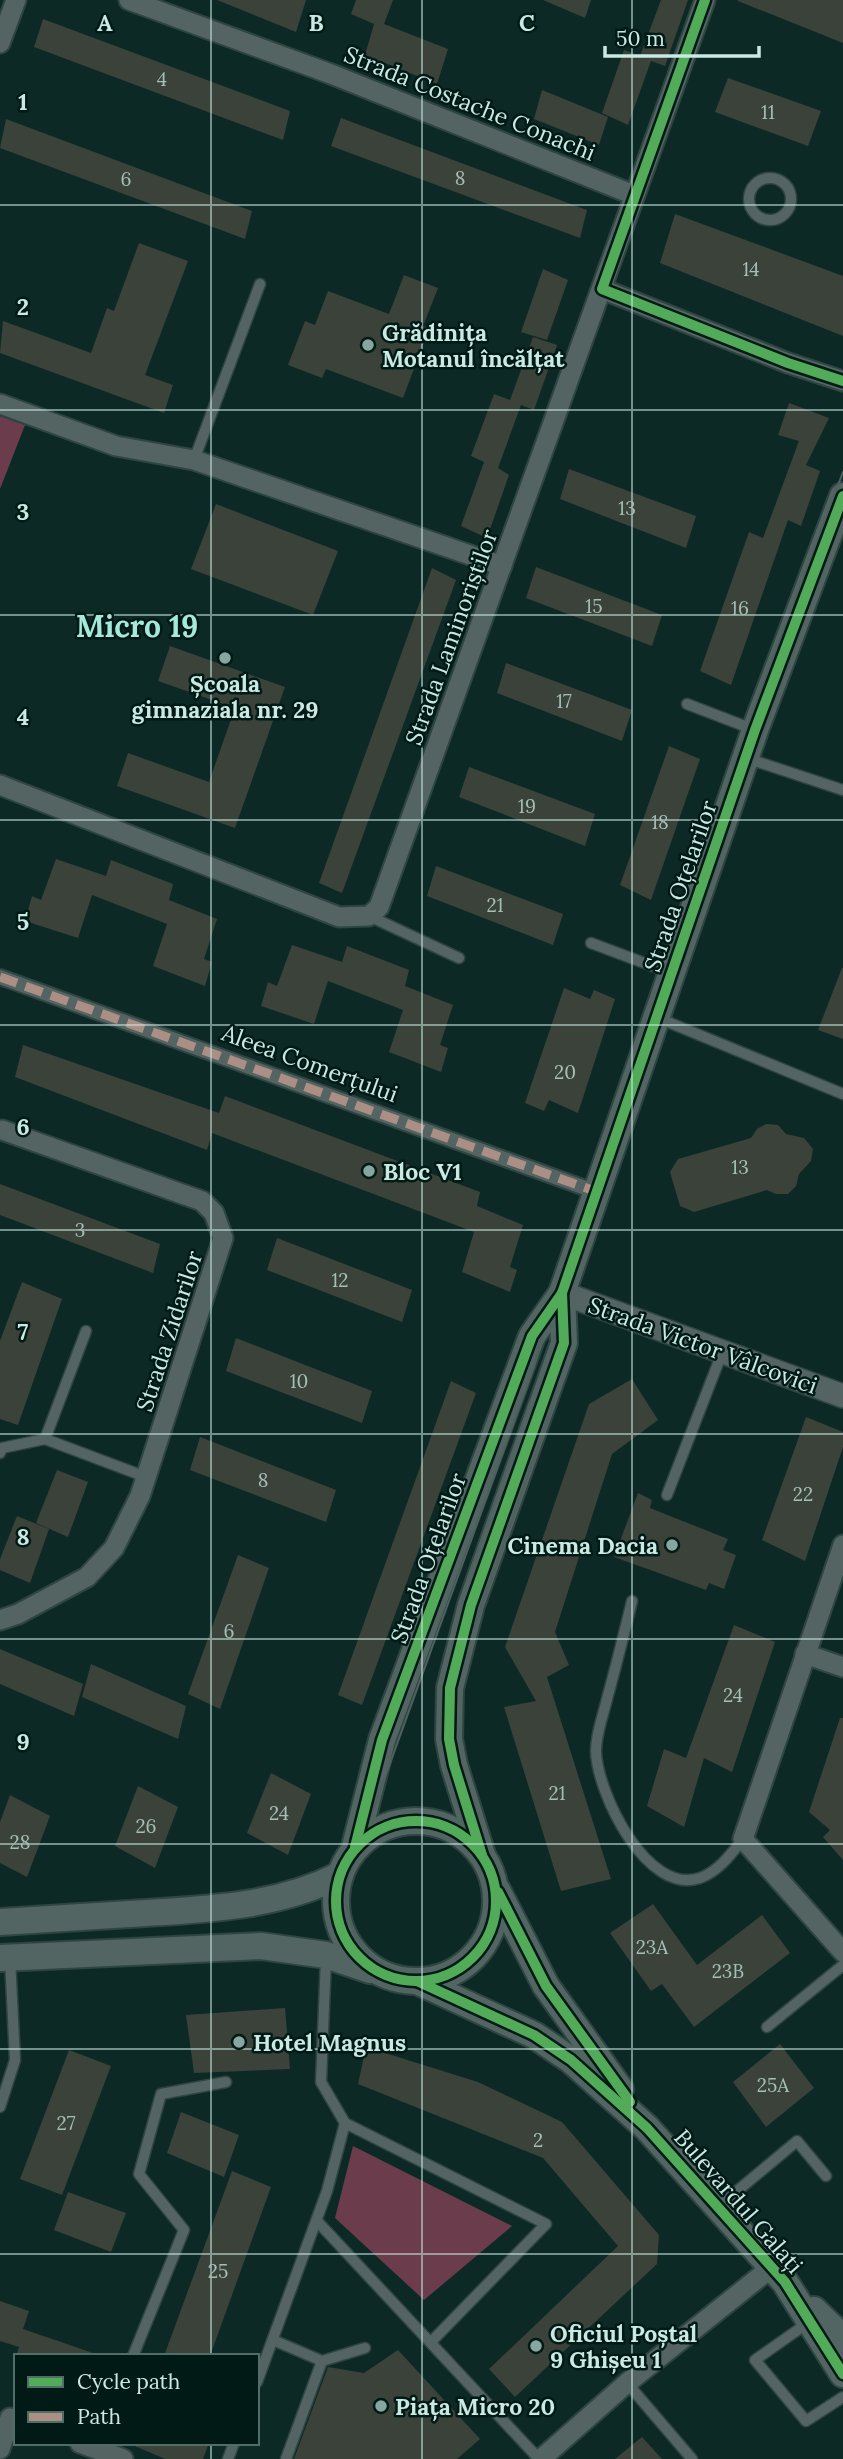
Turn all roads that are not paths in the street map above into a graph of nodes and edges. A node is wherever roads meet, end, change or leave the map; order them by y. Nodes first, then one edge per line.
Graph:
1 (16, 0) edge
2 (129, 0) edge
3 (705, 0) edge
4 (0, 43) edge
5 (749, 193) joint
6 (634, 195) junction
7 (260, 284) dead end
8 (602, 289) junction
9 (843, 381) edge
10 (0, 404) edge
11 (194, 460) junction
12 (843, 496) edge
13 (502, 566) junction
14 (687, 704) dead end
15 (755, 730) junction
16 (746, 758) junction
17 (0, 785) edge
18 (843, 790) edge
19 (369, 916) junction
20 (591, 943) dead end
21 (459, 958) dead end
22 (672, 973) junction
23 (0, 977) edge
24 (657, 1017) junction
25 (843, 1094) edge
26 (2, 1130) dead end
27 (601, 1194) junction
28 (562, 1293) junction
29 (86, 1331) dead end
30 (723, 1352) junction
31 (843, 1396) edge
32 (45, 1439) junction
33 (0, 1453) edge
34 (146, 1477) junction
35 (667, 1495) dead end
36 (843, 1545) edge
37 (632, 1601) dead end
38 (0, 1620) edge
39 (806, 1654) junction
40 (843, 1667) edge
41 (743, 1839) junction
42 (355, 1846) junction
43 (482, 1855) junction
44 (340, 1875) junction
45 (497, 1889) junction
46 (0, 1922) edge
47 (843, 1952) edge
48 (326, 1955) junction
49 (5, 1958) edge
50 (843, 1965) edge
51 (385, 1975) junction
52 (419, 1982) junction
53 (767, 2027) dead end
54 (226, 2082) dead end
55 (0, 2107) edge
56 (345, 2123) junction
57 (647, 2128) junction
58 (826, 2176) dead end
59 (718, 2208) junction
60 (317, 2221) junction
61 (778, 2275) junction
62 (809, 2322) junction
63 (843, 2338) edge
64 (273, 2340) junction
65 (431, 2343) junction
66 (365, 2348) dead end
67 (134, 2354) edge
68 (322, 2361) junction
69 (843, 2374) edge
70 (259, 2377) edge
71 (627, 2383) junction
72 (843, 2397) edge
73 (9, 2417) edge
74 (100, 2447) edge
75 (0, 2449) edge
76 (123, 2459) edge
77 (286, 2459) edge
78 (540, 2459) edge
79 (692, 2459) edge

1 - 4 street
2 - 6 street, Strada Costache Conachi
3 - 6 street, Strada Laminoriștilor
5 - 5 lane
6 - 8 street, Strada Laminoriștilor
7 - 11 lane
8 - 9 street
8 - 13 street, Strada Laminoriștilor
10 - 11 street
11 - 13 street
12 - 15 main road, Strada Oțelarilor
13 - 19 street, Strada Laminoriștilor
14 - 15 lane
15 - 16 main road, Strada Oțelarilor
16 - 18 lane
16 - 22 main road, Strada Oțelarilor
17 - 19 street
19 - 21 lane
20 - 22 lane
22 - 24 main road, Strada Oțelarilor
23 - 27 street, Aleea Comerțului
24 - 25 lane
24 - 27 main road, Strada Oțelarilor
26 - 34 street, Strada Zidarilor
27 - 28 main road, Strada Oțelarilor
28 - 30 street, Strada Victor Vâlcovici
28 - 42 main road, Strada Oțelarilor
28 - 43 main road, Strada Oțelarilor
29 - 32 lane
30 - 31 street, Strada Victor Vâlcovici
30 - 35 lane
32 - 33 lane
32 - 34 lane
34 - 38 street, Strada Zidarilor
36 - 39 street
37 - 41 lane
39 - 40 street
39 - 41 street
41 - 47 street
42 - 43 main road
42 - 44 main road
43 - 45 main road
44 - 46 main road
44 - 51 main road
45 - 52 main road
45 - 57 main road, Bulevardul Galați
48 - 49 main road
48 - 51 main road
48 - 56 lane
49 - 55 lane
50 - 53 lane
51 - 52 main road
52 - 57 main road, Bulevardul Galați
54 - 67 lane
56 - 60 lane
56 - 65 lane
57 - 59 main road, Bulevardul Galați
58 - 59 lane
59 - 61 main road, Bulevardul Galați
60 - 64 lane
60 - 65 lane
61 - 62 main road, Bulevardul Galați
61 - 63 main road, Bulevardul Galați
61 - 71 street
62 - 69 main road, Bulevardul Galați
62 - 72 lane
64 - 68 lane
64 - 70 lane
65 - 78 lane
66 - 68 lane
68 - 77 lane
71 - 78 street
71 - 79 lane
73 - 75 street
74 - 76 street

